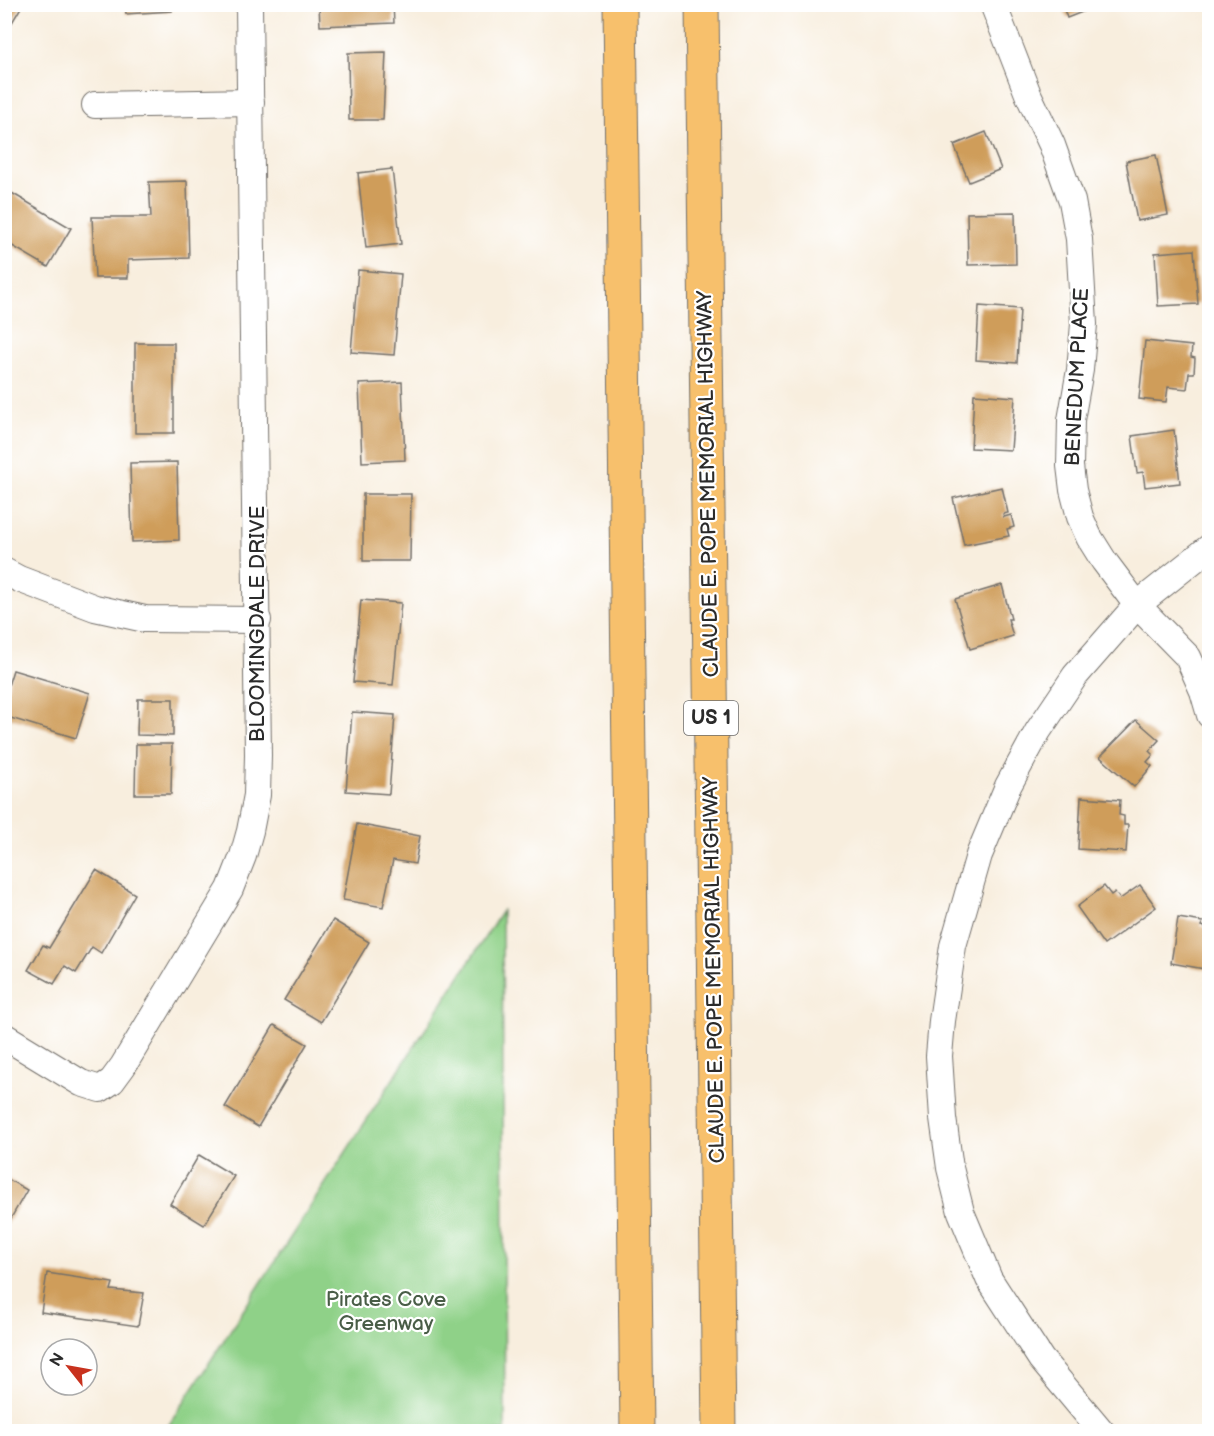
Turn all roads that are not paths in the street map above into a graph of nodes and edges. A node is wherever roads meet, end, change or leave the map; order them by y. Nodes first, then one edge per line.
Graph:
1 (249, 4) edge
2 (620, 4) edge
3 (702, 4) edge
4 (993, 4) edge
5 (251, 102) junction
6 (96, 105) dead end
7 (1209, 547) edge
8 (4, 571) edge
9 (1137, 604) junction
10 (258, 620) junction
11 (1209, 715) edge
12 (4, 1036) edge
13 (637, 1431) edge
14 (719, 1431) edge
15 (1102, 1431) edge

1 - 5 street, BLOOMINGDALE DRIVE
2 - 13 highway
3 - 14 highway, CLAUDE E. POPE MEMORIAL HIGHWAY / US 1
4 - 9 street, BENEDUM PLACE
5 - 6 street
5 - 10 street, BLOOMINGDALE DRIVE
7 - 9 street
8 - 10 street
9 - 11 street, BENEDUM PLACE
9 - 15 street
10 - 12 street, BLOOMINGDALE DRIVE

